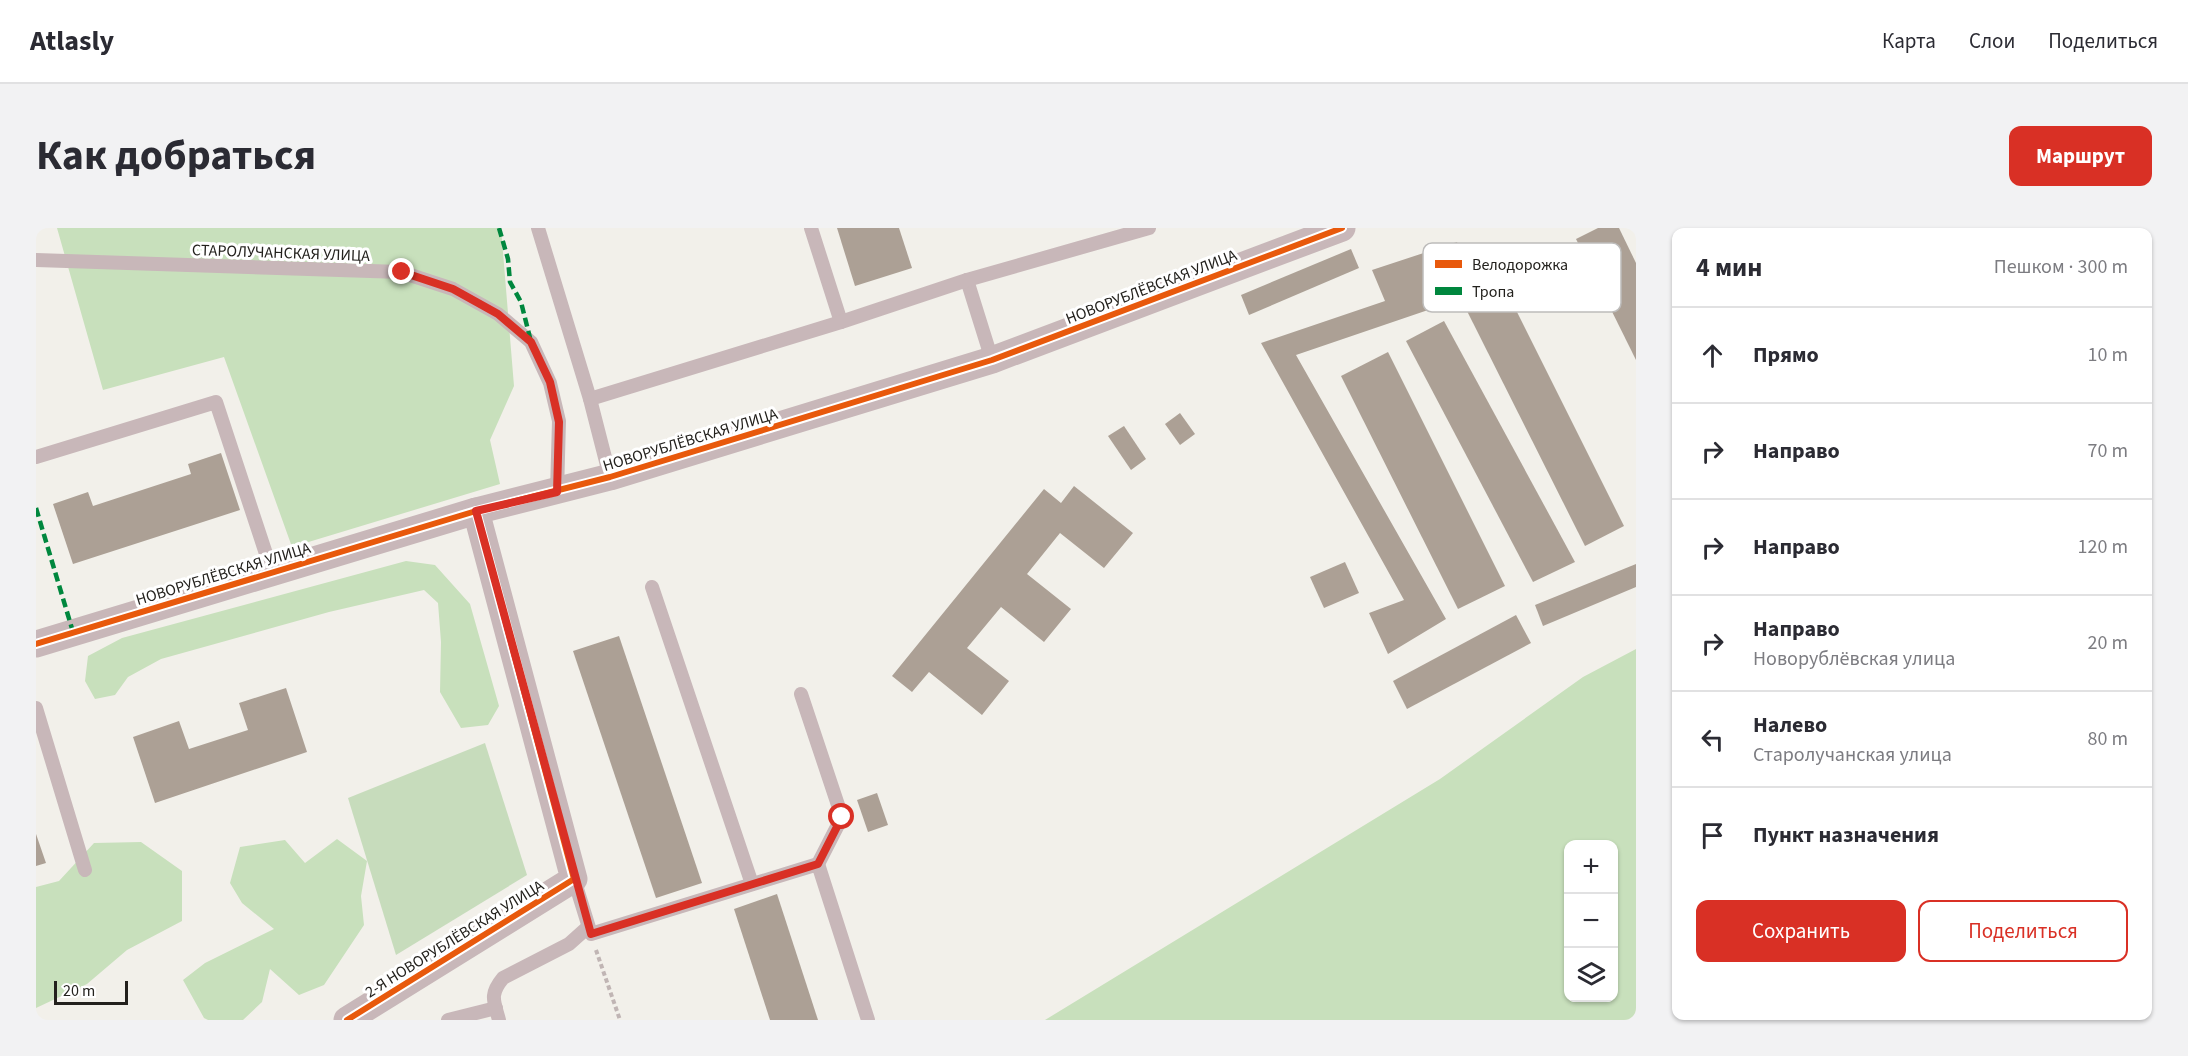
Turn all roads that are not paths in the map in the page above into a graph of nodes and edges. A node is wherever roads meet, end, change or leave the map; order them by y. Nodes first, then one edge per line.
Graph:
1 (538, 228) edge
2 (811, 228) edge
3 (1149, 228) edge
4 (1342, 228) edge
5 (36, 260) edge
6 (967, 280) junction
7 (842, 322) junction
8 (992, 360) junction
9 (590, 399) junction
10 (36, 457) edge
11 (610, 477) junction
12 (557, 492) junction
13 (476, 511) junction
14 (272, 572) junction
15 (652, 587) dead end
16 (36, 644) edge
17 (801, 694) dead end
18 (36, 708) edge
19 (818, 864) junction
20 (85, 870) dead end
21 (574, 879) junction
22 (752, 884) junction
23 (590, 931) junction
24 (497, 1014) edge
25 (347, 1020) edge
26 (448, 1020) edge
27 (868, 1020) edge

1 - 9 lane
2 - 7 lane
3 - 6 lane
4 - 8 street, НОВОРУБЛЁВСКАЯ УЛИЦА
5 - 12 lane, СТАРОЛУЧАНСКАЯ УЛИЦА
6 - 7 lane
6 - 8 lane
7 - 9 lane
8 - 11 street, НОВОРУБЛЁВСКАЯ УЛИЦА
9 - 11 lane
10 - 14 lane
11 - 12 street, НОВОРУБЛЁВСКАЯ УЛИЦА
12 - 13 street, НОВОРУБЛЁВСКАЯ УЛИЦА
13 - 14 street, НОВОРУБЛЁВСКАЯ УЛИЦА
13 - 21 street
14 - 16 street, НОВОРУБЛЁВСКАЯ УЛИЦА
15 - 22 lane
17 - 19 lane
18 - 20 lane
19 - 22 lane
19 - 27 lane
21 - 23 lane
21 - 25 street, 2-Я НОВОРУБЛЁВСКАЯ УЛИЦА
22 - 23 lane
23 - 24 lane
24 - 26 lane

